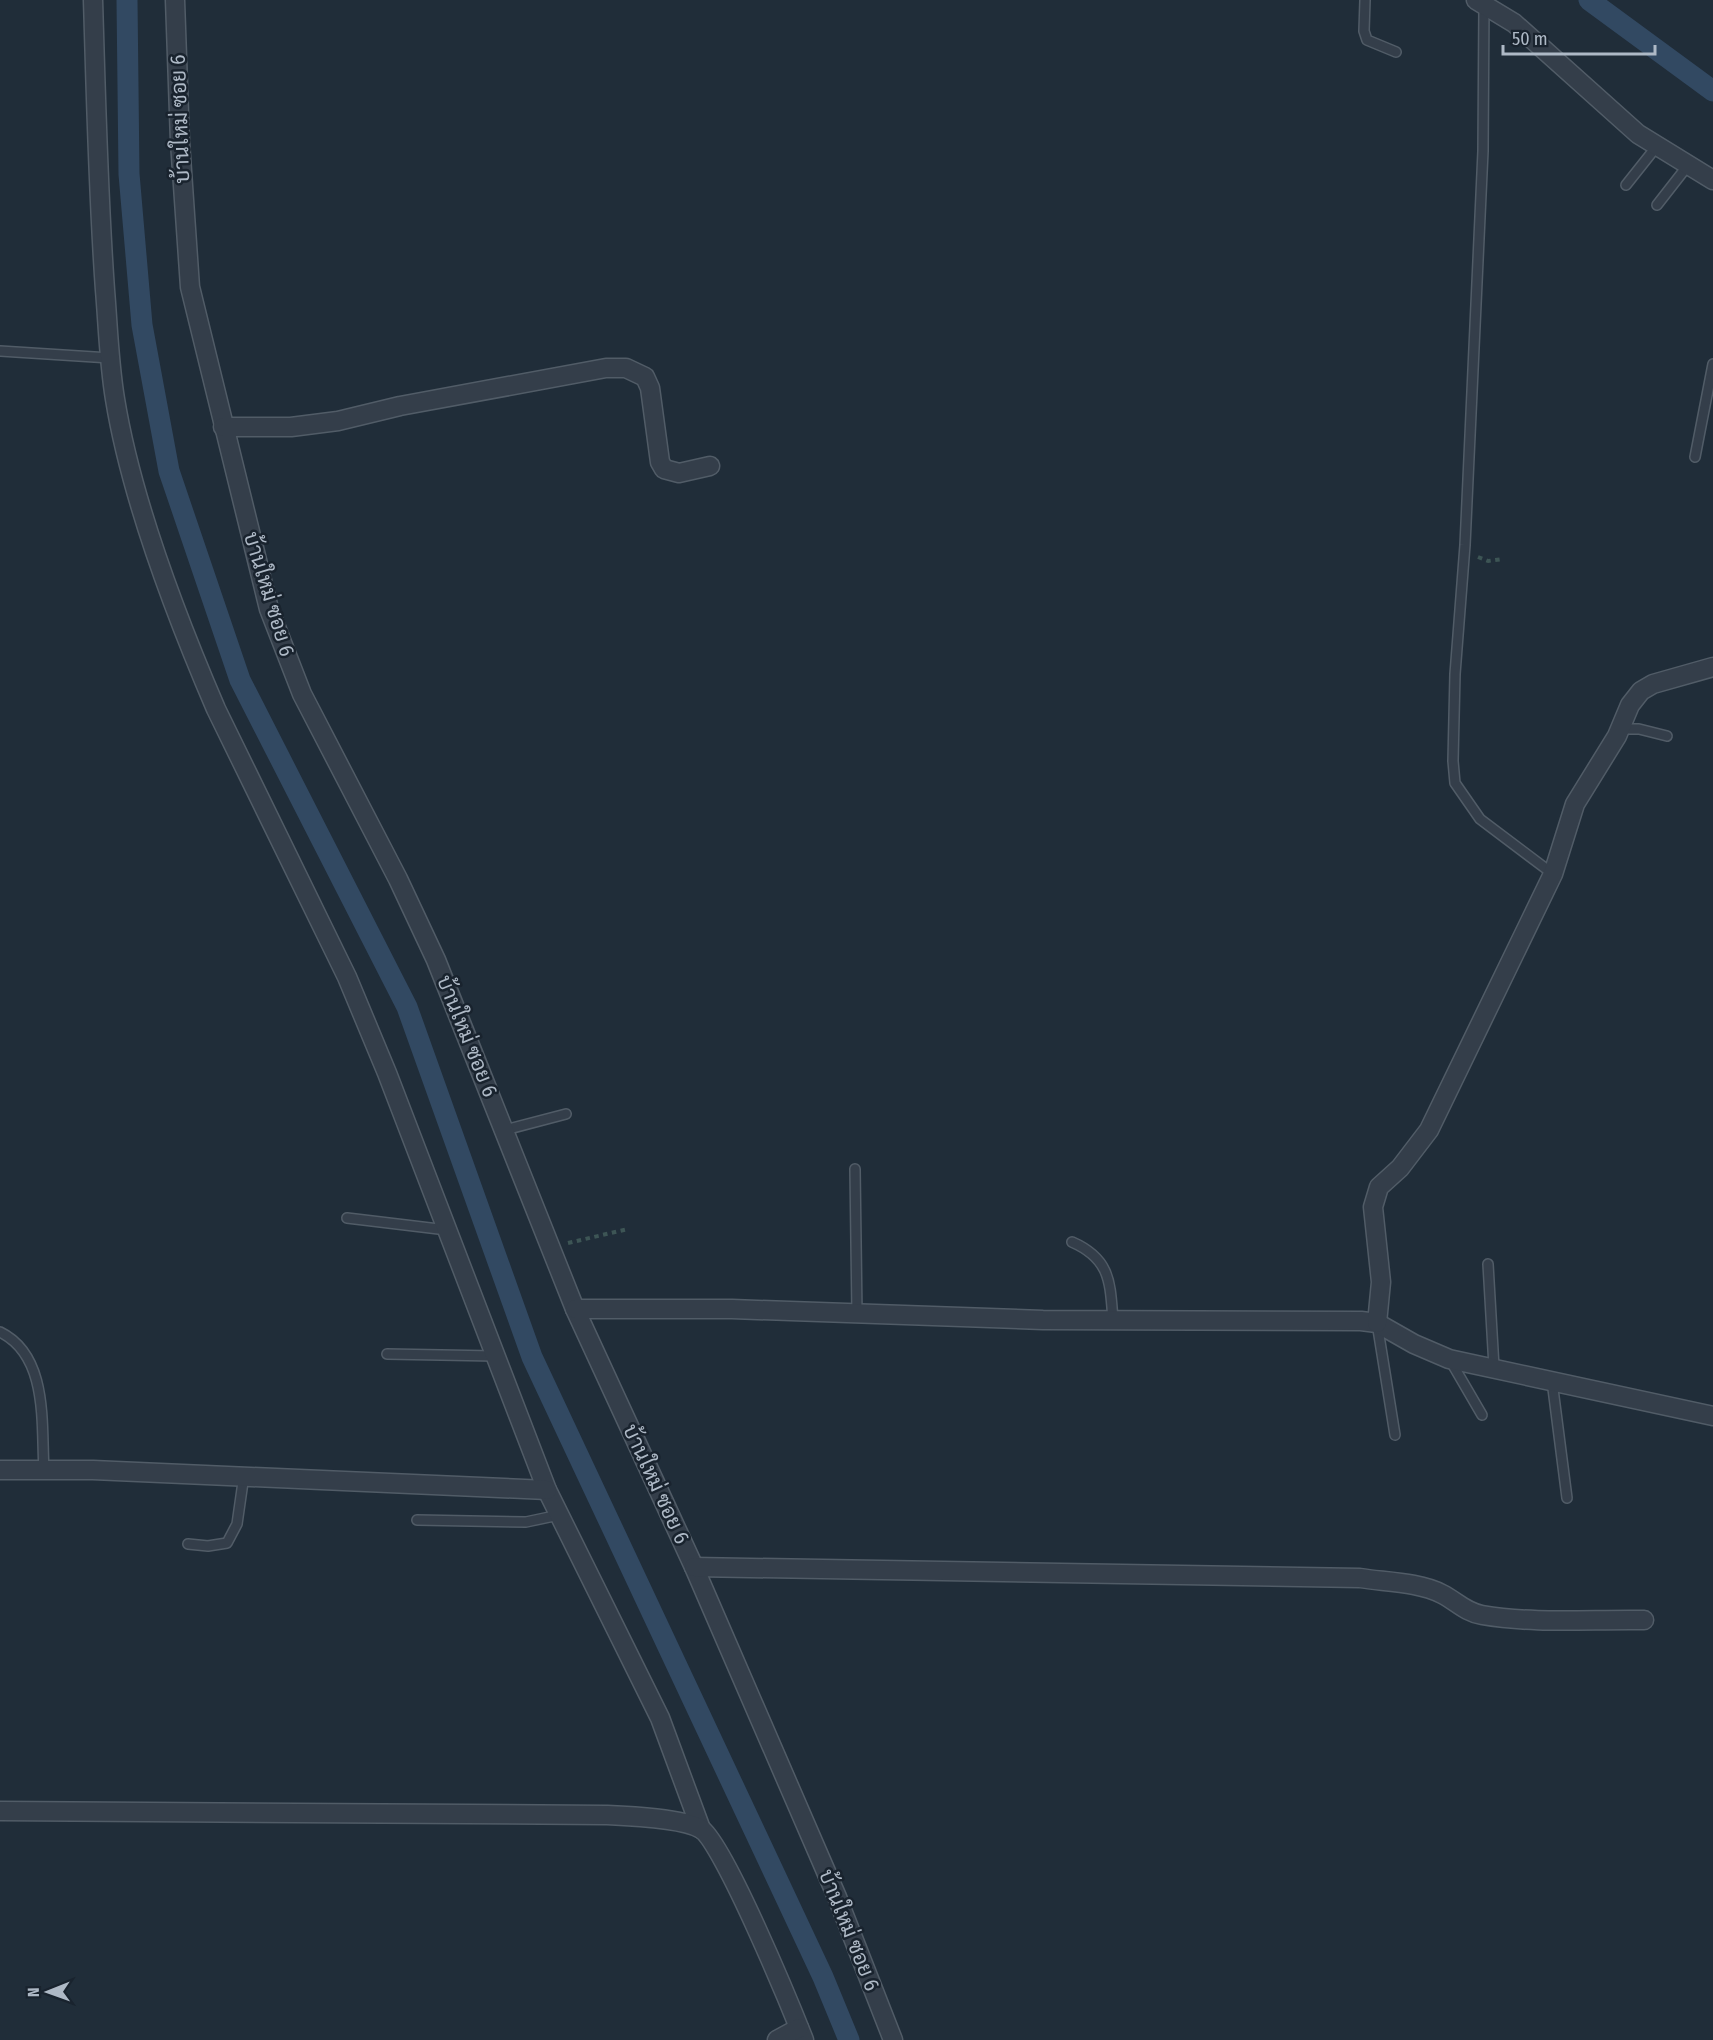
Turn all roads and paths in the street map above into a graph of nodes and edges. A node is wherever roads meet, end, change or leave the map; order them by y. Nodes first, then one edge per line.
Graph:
1 (93, 0) edge
2 (175, 0) edge
3 (1365, 0) edge
4 (1480, 2) edge
5 (1396, 52) dead end
6 (1657, 146) junction
7 (1689, 164) junction
8 (1713, 180) edge
9 (1626, 185) dead end
10 (1657, 205) dead end
11 (0, 351) edge
12 (110, 358) junction
13 (1713, 364) edge
14 (223, 427) junction
15 (1695, 457) dead end
16 (710, 466) dead end
17 (1465, 545) junction
18 (1503, 559) dead end
19 (1713, 667) edge
20 (1620, 729) junction
21 (1667, 736) dead end
22 (1553, 874) junction
23 (566, 1114) dead end
24 (505, 1130) junction
25 (855, 1169) dead end
26 (346, 1218) dead end
27 (628, 1229) dead end
28 (447, 1230) junction
29 (1072, 1242) dead end
30 (550, 1248) junction
31 (1488, 1263) dead end
32 (575, 1309) junction
33 (857, 1314) junction
34 (1113, 1320) junction
35 (1377, 1323) junction
36 (0, 1332) edge
37 (387, 1354) dead end
38 (495, 1356) junction
39 (1449, 1359) junction
40 (1494, 1367) junction
41 (1552, 1381) junction
42 (1482, 1415) dead end
43 (1713, 1416) edge
44 (1395, 1435) dead end
45 (0, 1470) edge
46 (44, 1470) junction
47 (244, 1476) junction
48 (547, 1490) junction
49 (1567, 1498) dead end
50 (559, 1515) junction
51 (417, 1520) dead end
52 (188, 1544) dead end
53 (694, 1567) junction
54 (1644, 1620) dead end
55 (0, 1811) edge
56 (701, 1829) junction
57 (802, 2034) edge
58 (777, 2040) edge
59 (893, 2040) edge

1 - 12 street
2 - 14 street, บ้านใหม่ ซอย 6
3 - 5 lane
4 - 6 street
4 - 17 lane
6 - 7 street
6 - 9 lane
7 - 8 street
7 - 10 lane
11 - 12 lane
12 - 28 street
13 - 15 lane
14 - 16 street
14 - 24 street, บ้านใหม่ ซอย 6
17 - 18 path
17 - 22 lane
19 - 20 street
20 - 21 lane
20 - 22 street
22 - 35 street
23 - 24 lane
24 - 30 street, บ้านใหม่ ซอย 6
25 - 33 lane
26 - 28 lane
27 - 30 path
28 - 38 street
29 - 34 lane
30 - 32 street, บ้านใหม่ ซอย 6
31 - 40 lane
32 - 33 street
32 - 53 street, บ้านใหม่ ซอย 6
33 - 34 street
34 - 35 street
35 - 39 street
35 - 44 lane
36 - 46 lane
37 - 38 lane
38 - 48 street
39 - 40 street
39 - 42 lane
40 - 41 street
41 - 43 street
41 - 49 lane
45 - 46 street
46 - 47 street
47 - 48 street
47 - 52 lane
48 - 50 street
50 - 51 lane
50 - 56 street
53 - 54 street
53 - 59 street, บ้านใหม่ ซอย 6
55 - 56 street
56 - 57 street
57 - 58 street

